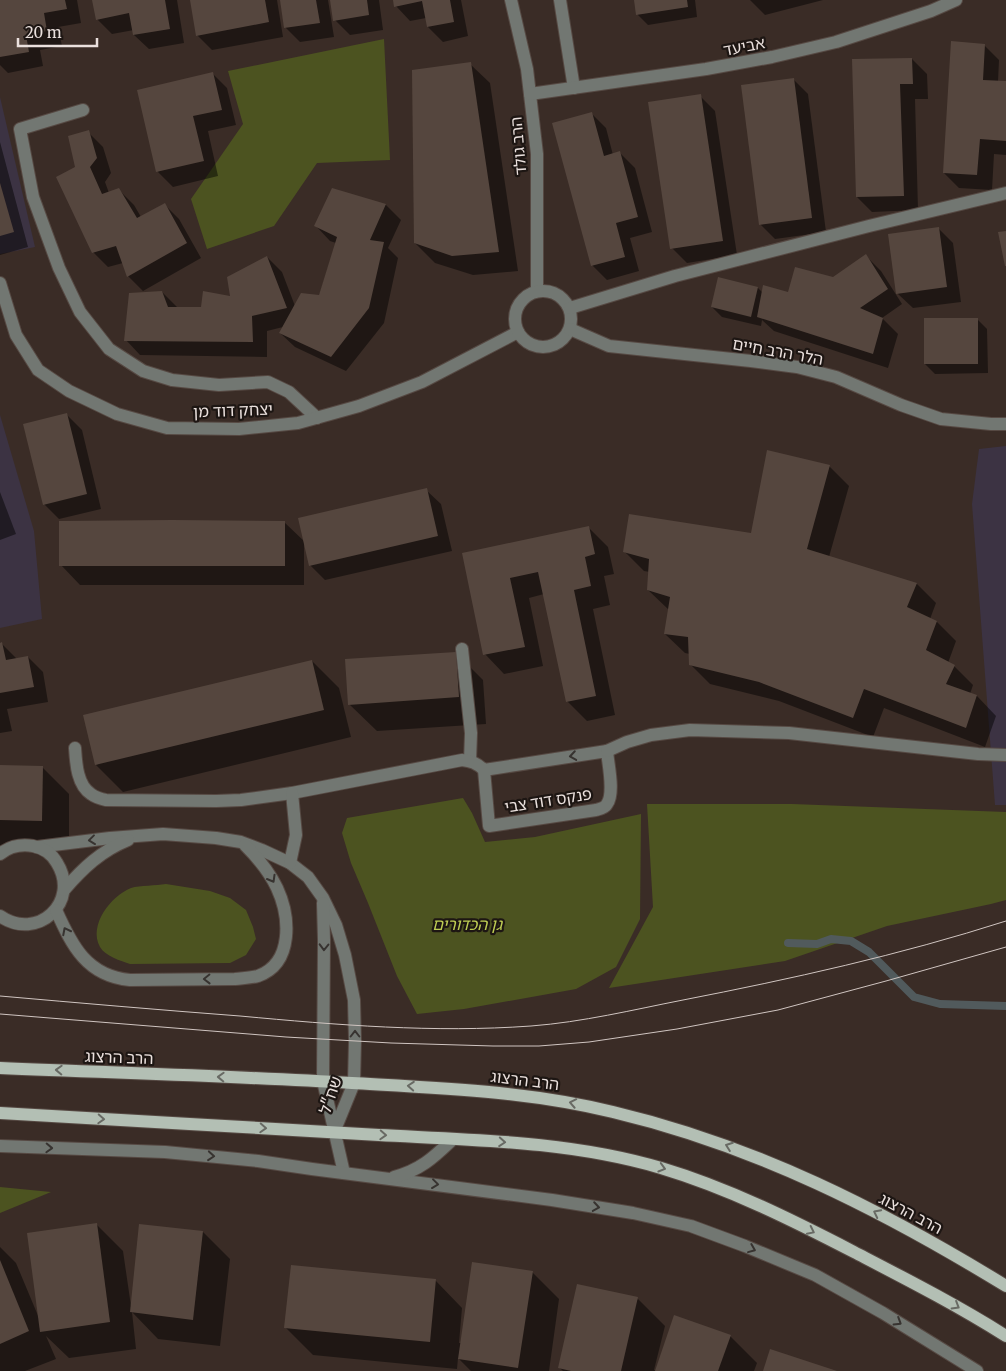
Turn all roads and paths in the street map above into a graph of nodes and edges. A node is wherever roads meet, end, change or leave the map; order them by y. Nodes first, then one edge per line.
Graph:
1 (511, 0) edge
2 (560, 0) edge
3 (956, 0) edge
4 (574, 88) junction
5 (530, 94) junction
6 (83, 110) dead end
7 (1006, 193) edge
8 (0, 283) edge
9 (537, 291) junction
10 (570, 308) junction
11 (570, 329) junction
12 (518, 332) junction
13 (317, 418) junction
14 (1006, 424) edge
15 (462, 649) dead end
16 (75, 748) dead end
17 (607, 751) junction
18 (1006, 756) edge
19 (470, 761) junction
20 (484, 770) junction
21 (292, 792) junction
22 (140, 835) junction
23 (241, 842) junction
24 (0, 843) edge
25 (15, 846) junction
26 (36, 847) junction
27 (0, 854) edge
28 (290, 863) junction
29 (64, 890) junction
30 (323, 898) junction
31 (56, 910) junction
32 (0, 916) edge
33 (0, 1068) edge
34 (323, 1081) junction
35 (354, 1083) junction
36 (0, 1113) edge
37 (334, 1132) junction
38 (453, 1139) junction
39 (0, 1146) edge
40 (344, 1173) junction
41 (387, 1178) junction
42 (1006, 1286) edge
43 (1006, 1336) edge
44 (977, 1371) edge

1 - 5 street, הרב גולד
2 - 4 street
3 - 4 street, אביעד
4 - 5 street, אביעד
5 - 9 street, הרב גולד
6 - 13 street
7 - 10 street
8 - 13 street, יצחק דוד מן
9 - 10 street
9 - 12 street
10 - 11 street
11 - 12 street
11 - 14 street, הלר הרב חיים
12 - 13 street, יצחק דוד מן
15 - 19 street
16 - 21 street
17 - 18 street
17 -> 20 street
17 - 20 street, פנקס דוד צבי
19 - 20 street
19 - 21 street
21 - 28 street
22 - 23 street, שח"ל
22 -> 26 street, שח"ל
22 - 29 street, שח"ל
23 - 28 street, שח"ל
23 -> 31 street
24 - 25 street
25 - 26 street, שח"ל
25 - 27 street
26 - 29 street
28 - 30 street, שח"ל
29 - 31 street
30 -> 34 street, שח"ל
35 -> 30 street, שח"ל
31 - 32 street
34 -> 33 main road, הרב הרצוג
34 - 35 main road, הרב הרצוג
34 - 37 street, שח"ל
35 - 37 street, שח"ל
42 -> 35 main road, הרב הרצוג
36 -> 37 main road
37 -> 38 main road
37 - 40 street
38 - 41 street
38 -> 43 main road
39 -> 40 street
40 - 41 street
41 -> 44 street

